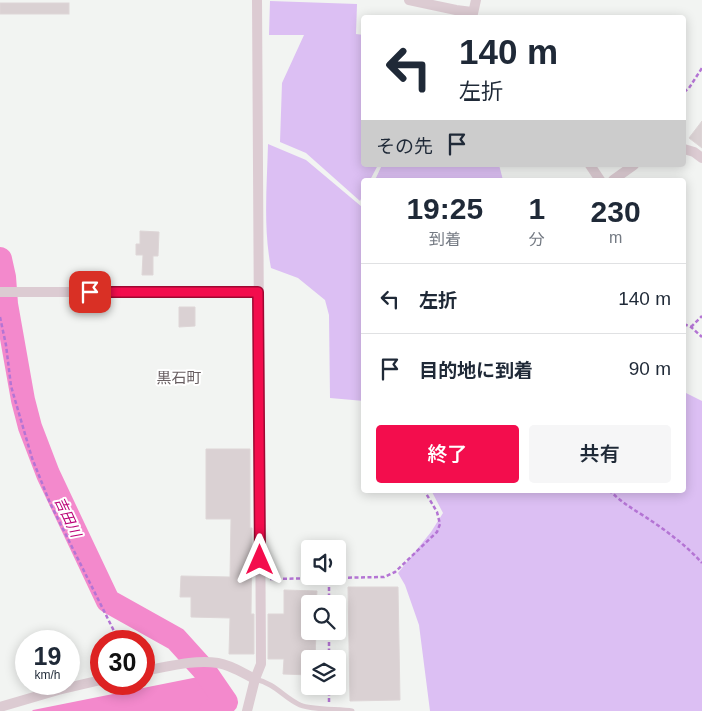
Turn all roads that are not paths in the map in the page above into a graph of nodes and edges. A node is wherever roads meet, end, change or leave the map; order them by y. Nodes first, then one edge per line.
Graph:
1 (256, 0) edge
2 (409, 0) edge
3 (476, 0) edge
4 (472, 15) edge
5 (686, 150) edge
6 (702, 158) edge
7 (591, 167) edge
8 (631, 167) edge
9 (599, 178) edge
10 (616, 178) edge
11 (0, 292) edge
12 (258, 292) junction
13 (155, 669) edge
14 (255, 679) junction
15 (90, 683) edge
16 (0, 707) edge
17 (247, 711) edge
18 (352, 711) edge

1 - 12 street
2 - 4 street
3 - 4 street
5 - 6 street
7 - 9 street
8 - 10 street
11 - 12 street
12 - 14 street
13 - 14 street
14 - 17 street
14 - 18 lane
15 - 16 street

